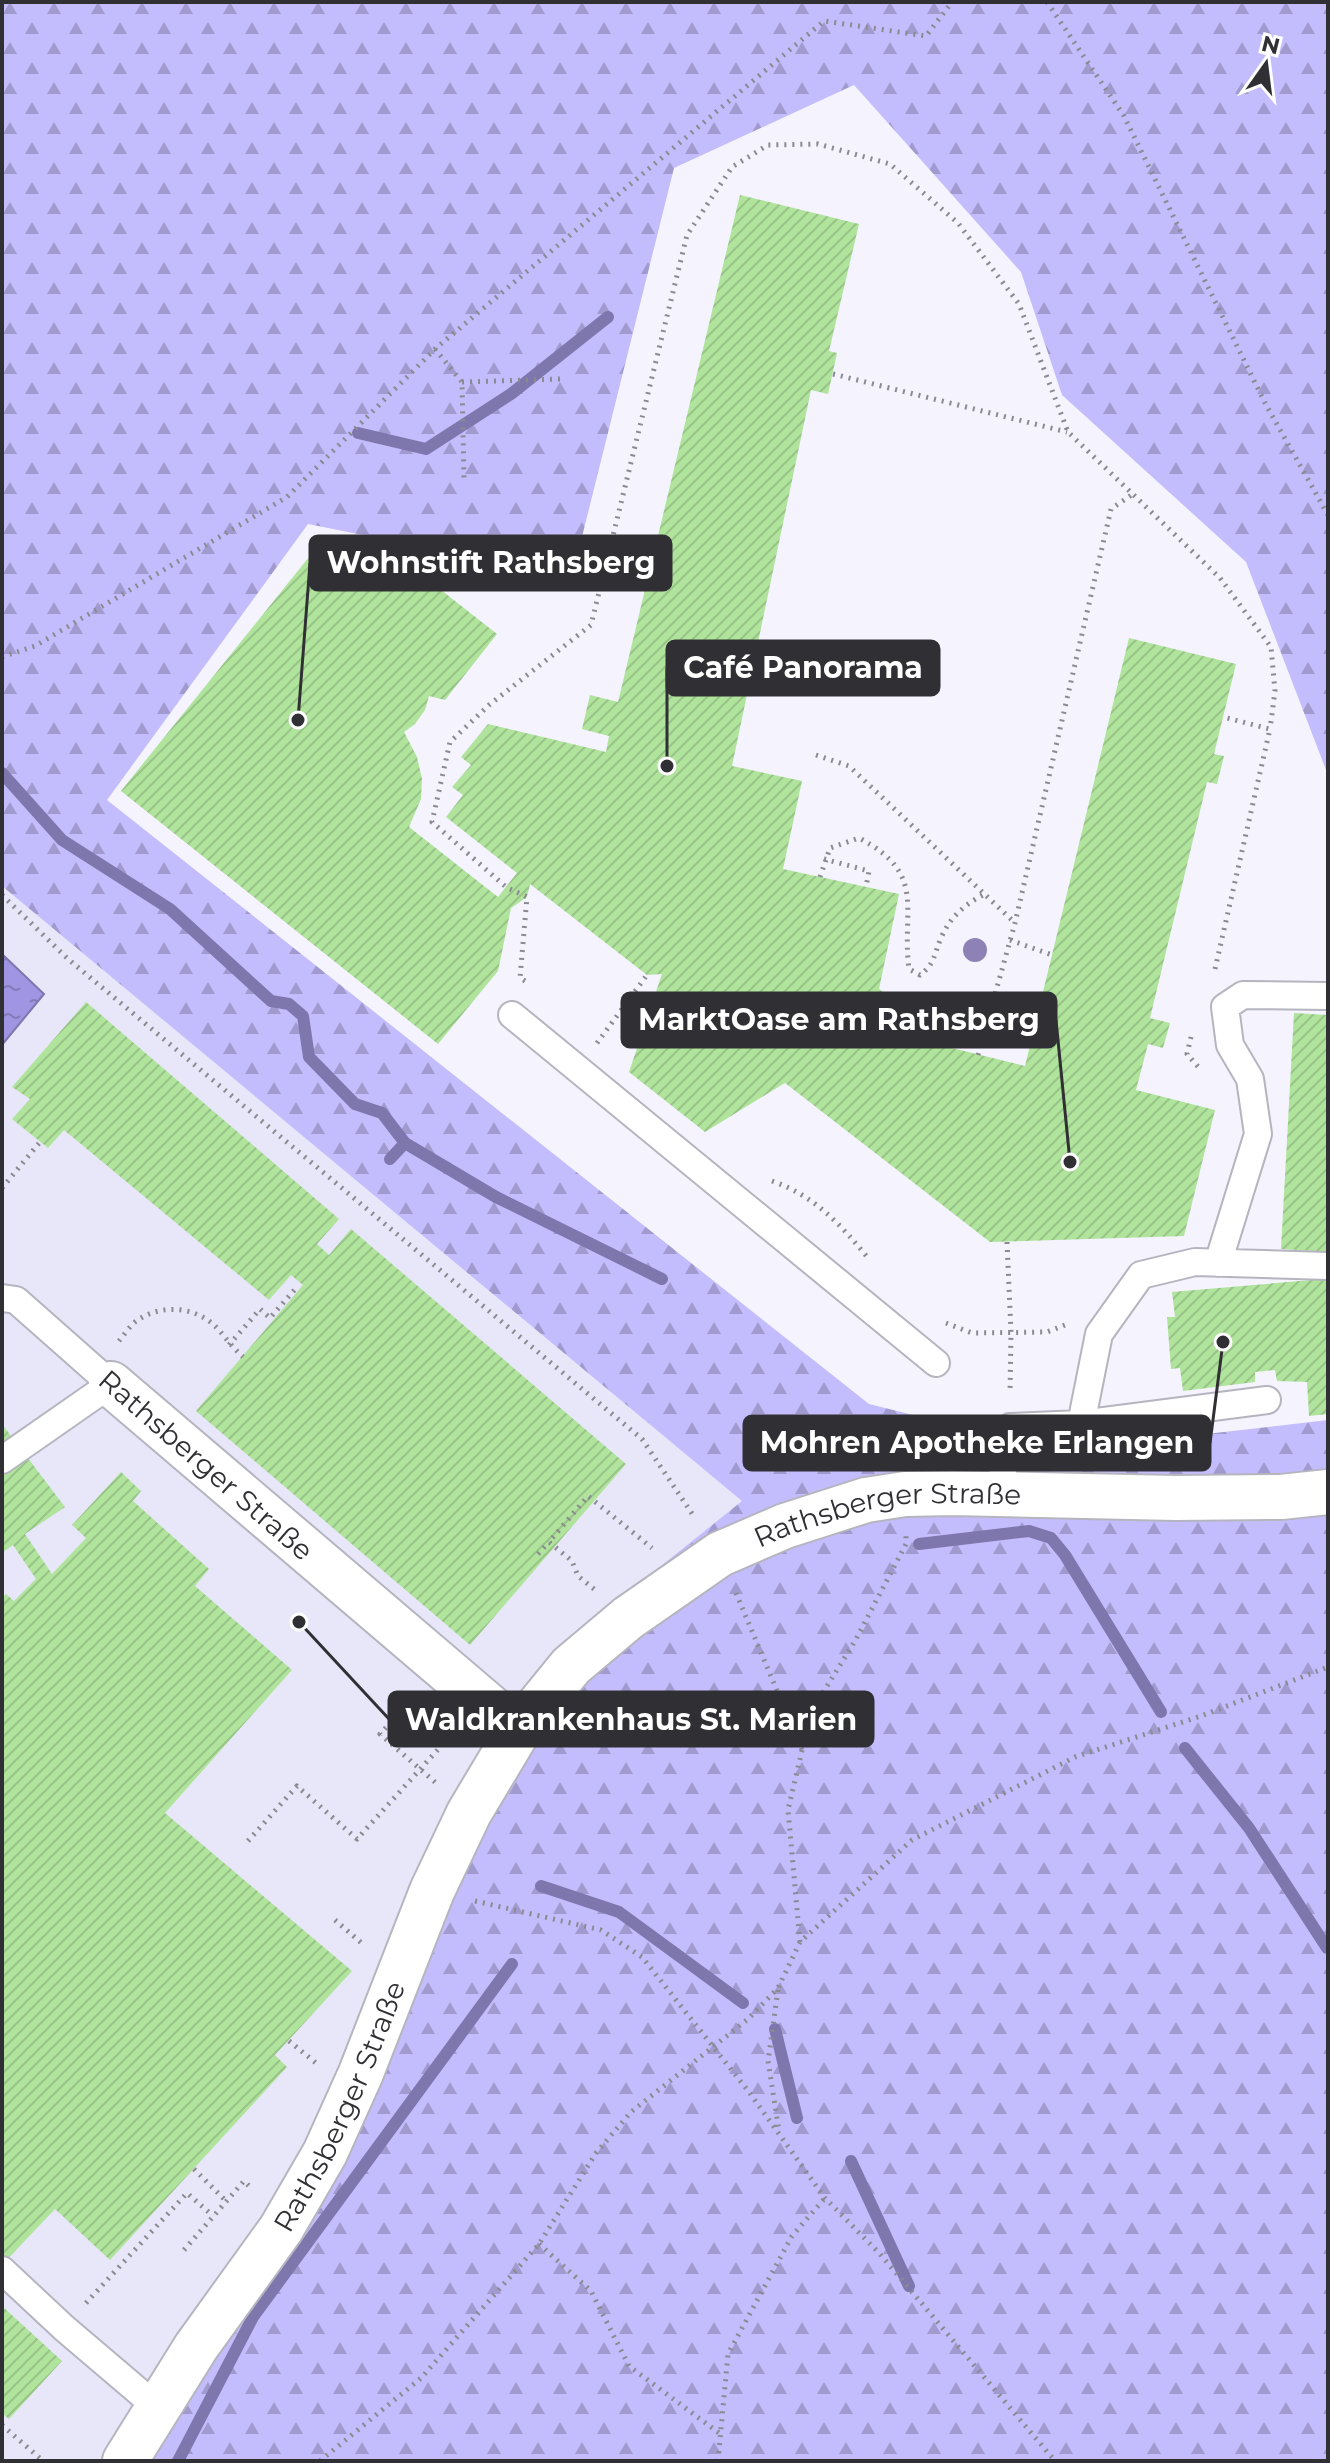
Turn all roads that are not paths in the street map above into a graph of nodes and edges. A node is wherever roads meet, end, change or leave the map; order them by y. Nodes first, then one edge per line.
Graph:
1 (1328, 996) edge
2 (512, 1015) dead end
3 (1218, 1263) junction
4 (1328, 1266) edge
5 (2, 1298) edge
6 (936, 1363) dead end
7 (103, 1377) junction
8 (1267, 1400) dead end
9 (1081, 1424) junction
10 (2, 1460) edge
11 (1328, 1492) edge
12 (999, 1495) junction
13 (518, 1731) junction
14 (2, 2270) edge
15 (158, 2408) junction
16 (125, 2461) edge

1 - 3 lane
2 - 6 lane
3 - 4 lane
3 - 9 lane
5 - 7 lane, Rathsberger Straße
7 - 10 lane
7 - 13 street, Rathsberger Straße
8 - 9 lane
9 - 12 lane
11 - 12 street, Rathsberger Straße
12 - 13 street, Rathsberger Straße
13 - 15 street, Rathsberger Straße
14 - 15 lane
15 - 16 street, Rathsberger Straße

